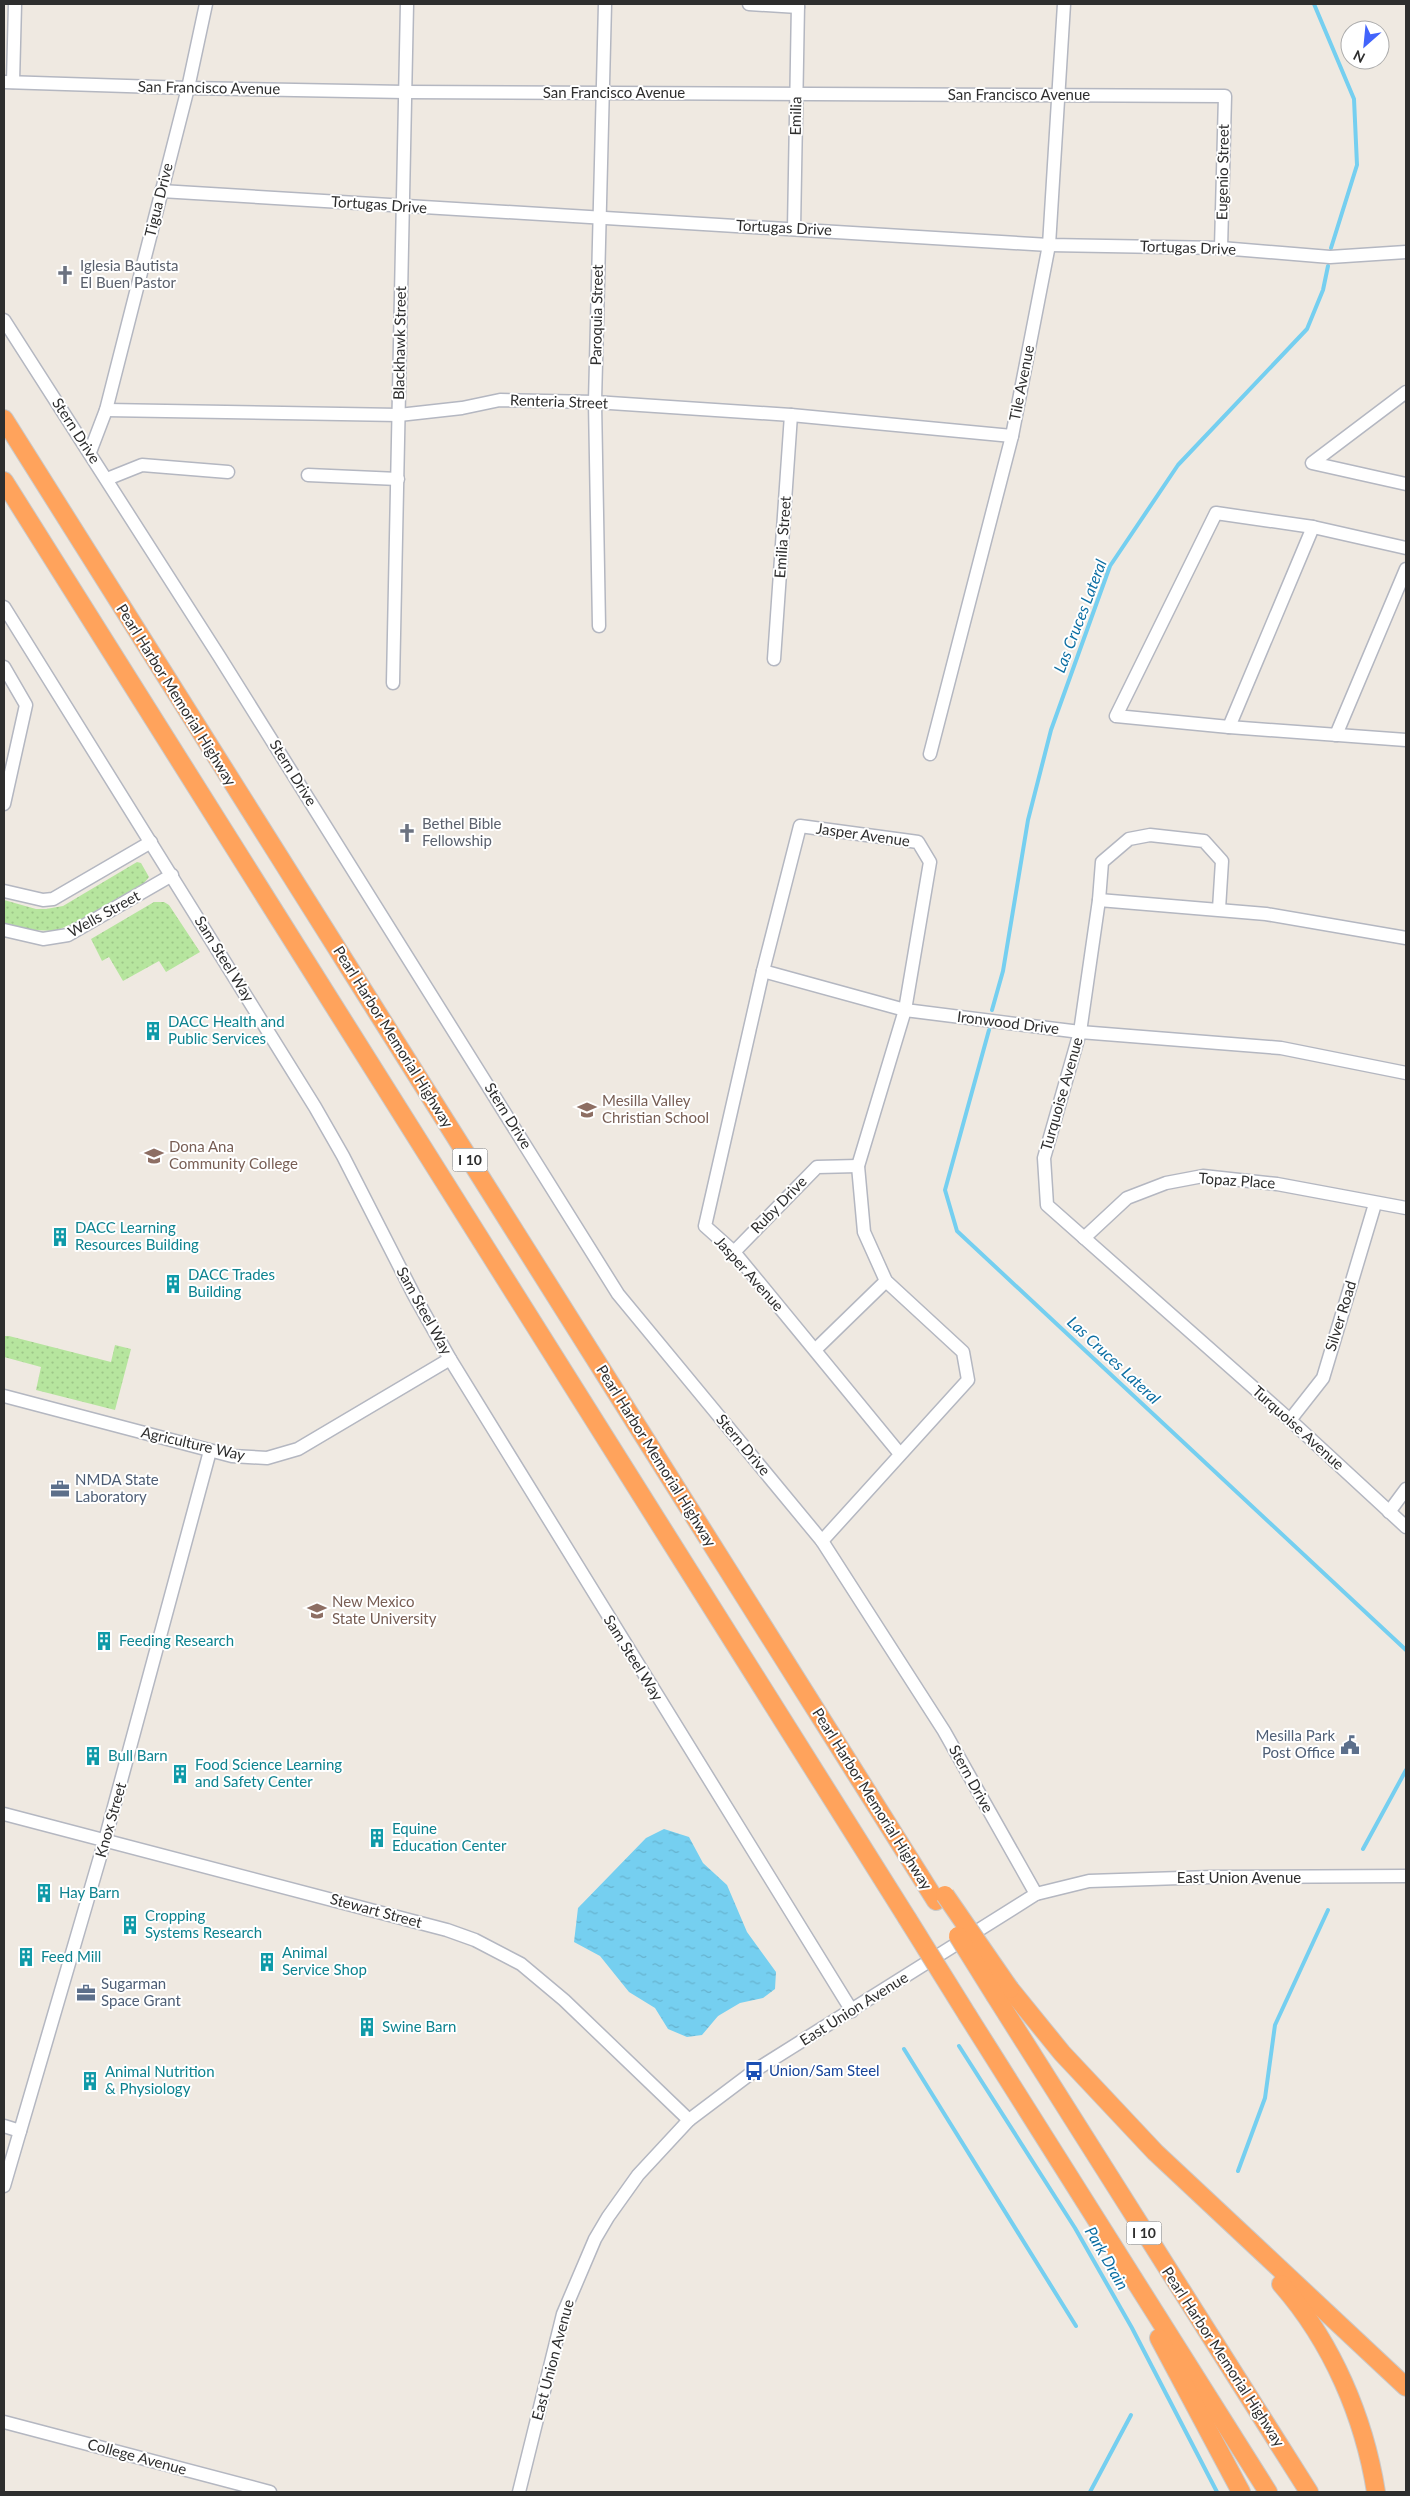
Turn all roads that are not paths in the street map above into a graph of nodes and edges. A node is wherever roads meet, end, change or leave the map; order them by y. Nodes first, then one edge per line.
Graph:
1 (15, 4) edge
2 (206, 4) edge
3 (407, 4) edge
4 (606, 4) edge
5 (749, 4) edge
6 (1064, 4) edge
7 (798, 5) edge
8 (8, 82) edge
9 (188, 88) junction
10 (405, 92) junction
11 (602, 92) junction
12 (796, 93) junction
13 (1057, 96) junction
14 (1225, 96) joint
15 (161, 191) junction
16 (404, 207) junction
17 (599, 218) junction
18 (794, 229) junction
19 (1049, 245) junction
20 (1221, 248) junction
21 (1406, 252) edge
22 (4, 320) edge
23 (1406, 392) edge
24 (595, 402) junction
25 (106, 410) junction
26 (399, 415) junction
27 (791, 415) junction
28 (4, 419) edge
29 (1012, 436) junction
30 (90, 452) junction
31 (228, 472) dead end
32 (308, 475) dead end
33 (107, 479) junction
34 (398, 479) junction
35 (4, 481) edge
36 (1405, 483) edge
37 (1313, 527) junction
38 (1406, 548) edge
39 (1406, 568) edge
40 (4, 607) edge
41 (599, 626) dead end
42 (774, 659) dead end
43 (4, 667) edge
44 (393, 683) dead end
45 (1229, 727) junction
46 (1336, 735) junction
47 (1406, 740) edge
48 (930, 754) dead end
49 (4, 804) edge
50 (151, 842) junction
51 (172, 875) junction
52 (4, 891) edge
53 (1099, 900) junction
54 (1218, 910) junction
55 (4, 930) edge
56 (1406, 938) edge
57 (763, 971) junction
58 (905, 1010) junction
59 (1080, 1032) junction
60 (1406, 1073) edge
61 (858, 1166) junction
62 (1375, 1204) junction
63 (1406, 1208) edge
64 (1084, 1238) junction
65 (734, 1252) junction
66 (886, 1281) junction
67 (816, 1349) junction
68 (450, 1359) junction
69 (4, 1396) edge
70 (1290, 1420) junction
71 (210, 1451) junction
72 (900, 1454) junction
73 (1406, 1489) edge
74 (1389, 1512) junction
75 (1406, 1527) edge
76 (822, 1541) junction
77 (4, 1814) edge
78 (105, 1840) junction
79 (1406, 1876) edge
80 (1036, 1894) junction
81 (1003, 1993) junction
82 (852, 2011) junction
83 (689, 2120) junction
84 (4, 2126) edge
85 (20, 2131) junction
86 (4, 2186) edge
87 (1194, 2191) junction
88 (1081, 2192) junction
89 (1406, 2387) edge
90 (4, 2422) edge
91 (270, 2492) edge
92 (519, 2492) edge
93 (1241, 2492) edge
94 (1268, 2492) edge
95 (1309, 2492) edge
96 (1376, 2492) edge

1 - 8 street
2 - 9 street, Tigua Drive
3 - 10 street, Blackhawk Street
4 - 11 street, Paroquia Street
5 - 7 street
6 - 13 street, Tile Avenue
7 - 12 street, Emilia
8 - 9 street, San Francisco Avenue
9 - 10 street, San Francisco Avenue
9 - 15 street, Tigua Drive
10 - 11 street, San Francisco Avenue
10 - 16 street, Blackhawk Street
11 - 12 street, San Francisco Avenue
11 - 17 street, Paroquia Street
12 - 13 street, San Francisco Avenue
12 - 18 street, Emilia
13 - 14 street, San Francisco Avenue
13 - 19 street, Tile Avenue
14 - 20 street, Eugenio Street
15 - 16 street, Tortugas Drive
15 - 25 street, Tigua Drive
16 - 17 street, Tortugas Drive
16 - 26 street, Blackhawk Street
17 - 18 street, Tortugas Drive
17 - 24 street, Paroquia Street
18 - 19 street, Tortugas Drive
19 - 20 street, Tortugas Drive
19 - 29 street, Tile Avenue
20 - 21 street, Tortugas Drive
22 - 30 street, Stern Drive
23 - 36 street
24 - 26 street, Renteria Street
24 - 27 street, Renteria Street
24 - 41 street, Paroquia Street
25 - 26 street, Renteria Street
25 - 30 street, Tigua Drive
26 - 34 street, Blackhawk Street
27 - 29 street, Renteria Street
27 - 42 street, Emilia Street
28 - 81 highway, Pearl Harbor Memorial Highway / I 10, bridge
29 - 48 street, Tile Avenue
30 - 33 street, Stern Drive
31 - 33 street
32 - 34 street
33 - 76 street, Stern Drive
34 - 44 street, Blackhawk Street
35 - 88 highway, I 10, bridge
37 - 38 street
37 - 45 street
37 - 45 street
39 - 46 street
40 - 50 street, Sam Steel Way
43 - 49 street
45 - 46 street
46 - 47 street
50 - 51 street, Sam Steel Way
50 - 52 street
51 - 55 street, Wells Street
51 - 68 street, Sam Steel Way
53 - 54 street
53 - 54 street, Turquoise Avenue
53 - 59 street, Turquoise Avenue
54 - 56 street
57 - 58 street, Ironwood Drive
57 - 58 street, Jasper Avenue
57 - 65 street, Jasper Avenue
58 - 59 street, Ironwood Drive
58 - 61 street, Jasper Avenue
59 - 60 street, Ironwood Drive
59 - 64 street, Turquoise Avenue
61 - 65 street, Ruby Drive
61 - 66 street, Jasper Avenue
62 - 63 street, Topaz Place
62 - 64 street, Topaz Place
62 - 70 street, Silver Road
64 - 70 street, Turquoise Avenue
65 - 67 street, Jasper Avenue
66 - 67 street
66 - 72 street, Jasper Avenue
67 - 72 street, Jasper Avenue
68 - 71 street, Agriculture Way
68 - 82 street, Sam Steel Way
69 - 71 street, Agriculture Way
70 - 74 street, Turquoise Avenue
71 - 78 street, Knox Street
72 - 76 street, Jasper Avenue
73 - 74 street
74 - 75 street, Turquoise Avenue
76 - 80 street, Stern Drive
77 - 78 street, Stewart Street
78 - 83 street, Stewart Street
78 - 85 street, Knox Street
79 - 80 street, East Union Avenue
80 - 82 street, East Union Avenue
81 - 87 highway
81 - 95 highway, Pearl Harbor Memorial Highway / I 10
82 - 83 street, East Union Avenue
83 - 92 street, East Union Avenue
84 - 85 street
85 - 86 street, Knox Street
87 - 89 highway
87 - 96 highway
88 - 93 highway
88 - 94 highway, I 10
90 - 91 street, College Avenue

